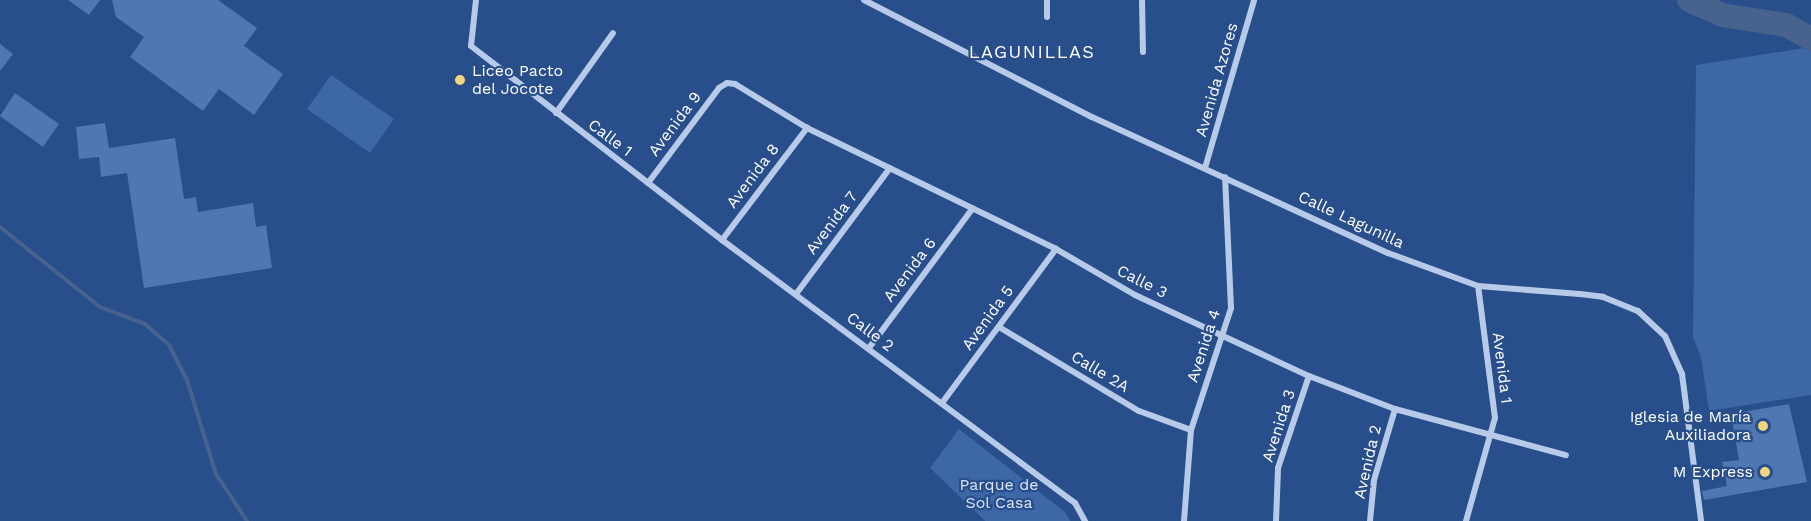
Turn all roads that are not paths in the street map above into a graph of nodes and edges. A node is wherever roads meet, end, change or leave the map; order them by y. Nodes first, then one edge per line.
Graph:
1 (476, 0) edge
2 (864, 0) edge
3 (1047, 0) edge
4 (1142, 0) edge
5 (1254, 0) edge
6 (1047, 17) dead end
7 (613, 33) dead end
8 (1143, 52) dead end
9 (727, 83) joint
10 (556, 113) junction
11 (807, 128) junction
12 (890, 168) junction
13 (1206, 168) junction
14 (1225, 177) junction
15 (648, 183) junction
16 (974, 208) junction
17 (722, 240) junction
18 (1056, 249) junction
19 (1478, 286) junction
20 (796, 294) junction
21 (999, 327) junction
22 (1224, 336) junction
23 (869, 348) junction
24 (1309, 376) junction
25 (942, 403) junction
26 (1395, 409) junction
27 (1191, 430) junction
28 (1491, 432) junction
29 (1566, 455) dead end
30 (1085, 521) edge
31 (1184, 521) edge
32 (1276, 521) edge
33 (1370, 521) edge
34 (1466, 521) edge
35 (1701, 521) edge

1 - 10 street, Calle 1
2 - 13 street, Calle Lagunilla
3 - 6 street
4 - 8 street
5 - 13 street, Avenida Azores
7 - 10 street
9 - 11 street, Calle 3
9 - 15 street, Avenida 9
10 - 15 street, Calle 1
11 - 12 street, Calle 3
11 - 17 street, Avenida 8
12 - 16 street, Calle 3
12 - 20 street, Avenida 7
13 - 14 street, Calle Lagunilla
14 - 19 street, Calle Lagunilla
14 - 22 street, Avenida 4
15 - 17 street, Calle 2
16 - 18 street, Calle 3
16 - 23 street, Avenida 6
17 - 20 street, Calle 2
18 - 21 street, Avenida 5
18 - 22 street, Calle 3
19 - 28 street, Avenida 1
19 - 35 street, Calle Lagunilla
20 - 23 street, Calle 2
21 - 25 street, Avenida 5
21 - 27 street, Calle 2A
22 - 24 street, Calle 3
22 - 27 street, Avenida 4
23 - 25 street, Calle 2
24 - 26 street, Calle 3
24 - 32 street, Avenida 3
25 - 30 street, Calle 2
26 - 28 street, Calle 3
26 - 33 street, Avenida 2
27 - 31 street, Avenida 4
28 - 29 street, Calle 3
28 - 34 street, Avenida 1

